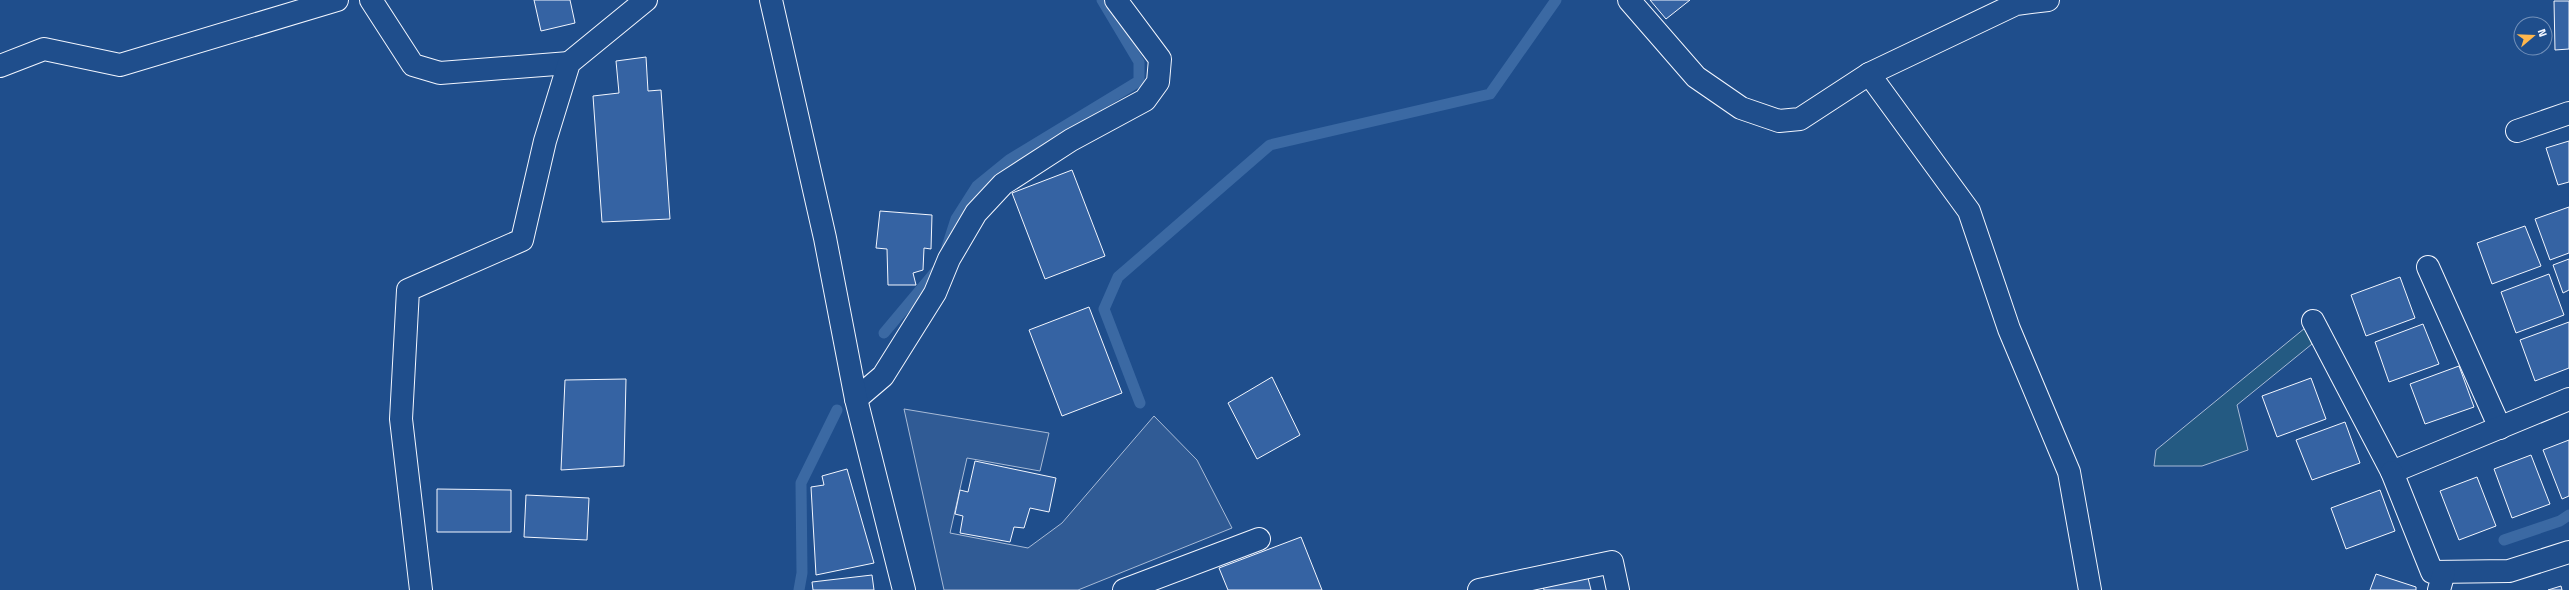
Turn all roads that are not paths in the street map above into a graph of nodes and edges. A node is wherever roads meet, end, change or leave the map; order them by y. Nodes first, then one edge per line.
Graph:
1 (337, 0) edge
2 (371, 0) edge
3 (646, 0) edge
4 (770, 0) edge
5 (1116, 0) edge
6 (1629, 0) edge
7 (2048, 0) edge
8 (569, 63) junction
9 (0, 66) edge
10 (1869, 74) junction
11 (2569, 113) edge
12 (2517, 131) dead end
13 (2428, 267) dead end
14 (2314, 321) dead end
15 (856, 399) junction
16 (2569, 399) edge
17 (2500, 428) junction
18 (2392, 472) junction
19 (1259, 539) dead end
20 (2569, 552) edge
21 (2442, 581) edge
22 (421, 590) edge
23 (904, 590) edge
24 (1124, 590) edge
25 (1479, 590) edge
26 (1618, 590) edge
27 (2090, 590) edge

1 - 9 street
2 - 8 street
3 - 8 street
4 - 15 street
5 - 15 street
6 - 10 street
7 - 10 street
8 - 22 street
10 - 27 street
11 - 12 street
13 - 17 street
14 - 18 street
15 - 23 street
16 - 17 street
17 - 18 street
18 - 21 street
19 - 24 street
20 - 21 street
25 - 26 street

